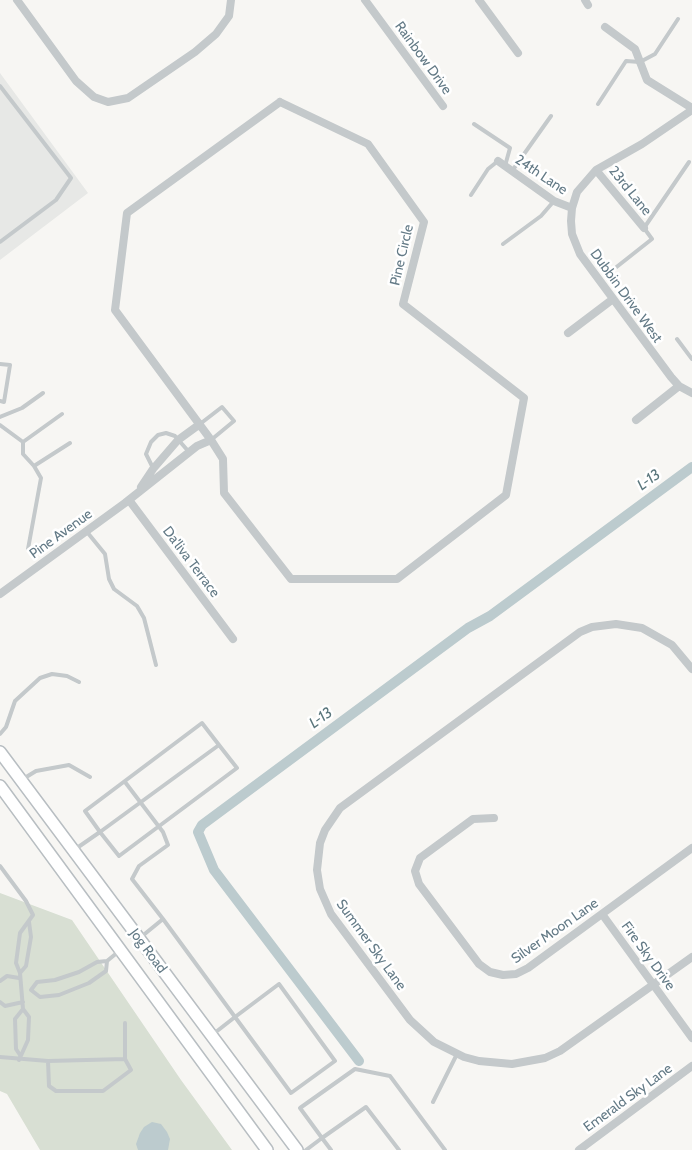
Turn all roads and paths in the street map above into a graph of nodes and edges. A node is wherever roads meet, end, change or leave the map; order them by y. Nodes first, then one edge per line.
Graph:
1 (17, 0) edge
2 (231, 0) edge
3 (365, 0) edge
4 (479, 0) edge
5 (678, 20) dead end
6 (605, 27) dead end
7 (518, 53) dead end
8 (640, 62) junction
9 (0, 86) edge
10 (598, 104) dead end
11 (443, 106) dead end
12 (692, 109) edge
13 (551, 116) dead end
14 (474, 124) dead end
15 (689, 162) dead end
16 (501, 163) junction
17 (596, 170) junction
18 (512, 171) junction
19 (471, 195) dead end
20 (554, 201) junction
21 (572, 208) junction
22 (644, 228) junction
23 (0, 242) edge
24 (503, 244) dead end
25 (614, 269) dead end
26 (613, 299) junction
27 (568, 333) dead end
28 (677, 340) dead end
29 (692, 359) edge
30 (0, 364) edge
31 (679, 386) junction
32 (43, 393) dead end
33 (692, 393) edge
34 (0, 401) edge
35 (62, 414) dead end
36 (0, 417) edge
37 (636, 420) dead end
38 (200, 424) junction
39 (0, 425) edge
40 (178, 440) junction
41 (211, 440) junction
42 (23, 442) junction
43 (70, 443) dead end
44 (189, 452) junction
45 (34, 466) junction
46 (153, 469) junction
47 (157, 478) junction
48 (137, 493) junction
49 (129, 500) junction
50 (87, 532) junction
51 (28, 549) dead end
52 (0, 594) edge
53 (233, 639) dead end
54 (156, 665) dead end
55 (692, 669) edge
56 (79, 682) dead end
57 (0, 734) edge
58 (219, 745) junction
59 (0, 752) edge
60 (90, 778) dead end
61 (22, 781) junction
62 (125, 782) junction
63 (0, 786) edge
64 (141, 802) junction
65 (494, 818) dead end
66 (159, 826) junction
67 (100, 832) junction
68 (692, 848) edge
69 (74, 851) junction
70 (0, 866) edge
71 (602, 914) junction
72 (163, 920) junction
73 (29, 922) junction
74 (139, 938) junction
75 (121, 950) junction
76 (692, 957) edge
77 (107, 961) junction
78 (20, 973) junction
79 (19, 978) junction
80 (0, 981) edge
81 (654, 985) junction
82 (22, 990) junction
83 (31, 990) junction
84 (0, 1002) edge
85 (23, 1002) junction
86 (23, 1008) junction
87 (235, 1017) junction
88 (125, 1023) dead end
89 (211, 1035) junction
90 (692, 1038) edge
91 (457, 1054) junction
92 (0, 1057) edge
93 (19, 1057) junction
94 (125, 1059) junction
95 (48, 1061) junction
96 (692, 1066) edge
97 (433, 1102) dead end
98 (322, 1138) junction
99 (266, 1150) edge
100 (297, 1150) edge
101 (306, 1150) edge
102 (331, 1150) edge
103 (399, 1150) edge
104 (445, 1150) edge
105 (579, 1150) edge

1 - 2 street
3 - 11 street, Rainbow Drive
4 - 7 street
5 - 8 lane
6 - 8 street
8 - 10 lane
8 - 12 street
9 - 23 lane
12 - 17 street, Dubbin Drive West
13 - 18 lane
14 - 16 lane
15 - 22 lane
16 - 18 street, 24th Lane
16 - 19 lane
17 - 21 street, Dubbin Drive West
17 - 22 street, 23rd Lane
18 - 20 street, 24th Lane
20 - 21 street, 24th Lane
20 - 24 lane
21 - 26 street, Dubbin Drive West
22 - 25 lane
26 - 27 street
26 - 31 street, Dubbin Drive West
28 - 29 lane
30 - 34 lane
31 - 33 street, Dubbin Drive West
31 - 37 street
32 - 36 lane
35 - 42 lane
38 - 40 street, Pine Avenue
38 - 41 street, Pine Circle
38 - 41 lane
38 - 41 street, Pine Circle
39 - 42 lane
40 - 44 lane
40 - 46 street, Pine Avenue
40 - 46 lane
41 - 44 street, Pine Avenue
42 - 45 lane
43 - 45 lane
44 - 47 street, Pine Avenue
45 - 51 lane
46 - 47 lane
46 - 48 street, Pine Avenue
47 - 48 street, Pine Avenue
48 - 49 street, Pine Avenue
49 - 50 street, Pine Avenue
49 - 53 street, Da'liva Terrace
50 - 52 street, Pine Avenue
50 - 54 lane
55 - 91 street, Summer Sky Lane
56 - 57 lane
58 - 62 lane
58 - 64 lane
58 - 66 lane
59 - 61 main road, Jog Road
60 - 61 lane
61 - 69 main road, Jog Road
62 - 64 lane
62 - 67 lane
63 - 75 main road, Jog Road
64 - 66 lane
64 - 67 lane
65 - 71 street, Silver Moon Lane
66 - 67 lane
66 - 72 lane
67 - 69 lane
68 - 71 street, Silver Moon Lane
69 - 74 main road, Jog Road
70 - 73 lane
71 - 81 street, Fire Sky Drive
72 - 74 lane
72 - 87 lane
73 - 78 lane
73 - 78 lane
74 - 75 main road
74 - 89 main road, Jog Road
75 - 77 lane
75 - 99 main road, Jog Road
76 - 81 street, Summer Sky Lane
77 - 83 lane
77 - 83 lane
78 - 79 lane
79 - 80 lane
79 - 82 lane
81 - 90 street, Fire Sky Drive
81 - 91 street, Summer Sky Lane
82 - 83 lane
82 - 85 lane
84 - 85 lane
85 - 86 lane
86 - 93 lane
86 - 93 lane
87 - 87 lane
87 - 89 lane
88 - 94 lane
89 - 100 main road, Jog Road
91 - 97 lane
92 - 93 lane
93 - 95 lane
94 - 95 lane
94 - 95 lane
96 - 105 street, Emerald Sky Lane
98 - 101 lane
98 - 102 lane
98 - 103 lane
98 - 104 lane

